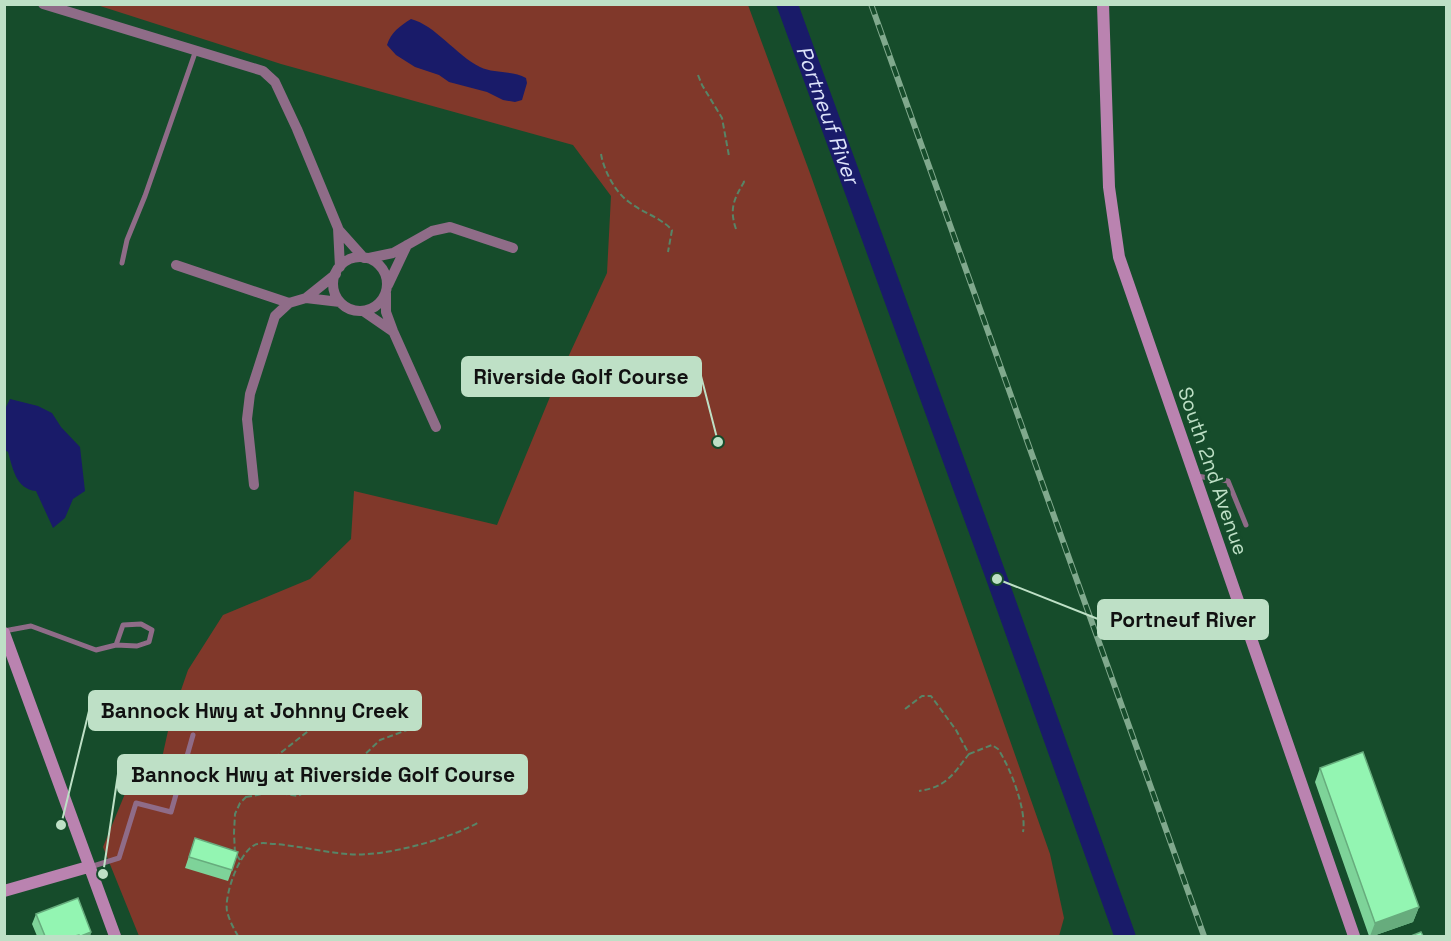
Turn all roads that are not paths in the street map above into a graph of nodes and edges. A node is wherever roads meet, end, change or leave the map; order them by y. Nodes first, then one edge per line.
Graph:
1 (43, 4) edge
2 (1103, 4) edge
3 (196, 51) junction
4 (338, 228) junction
5 (408, 245) junction
6 (513, 248) dead end
7 (367, 258) junction
8 (122, 263) dead end
9 (176, 265) dead end
10 (338, 271) junction
11 (387, 289) junction
12 (306, 298) junction
13 (340, 302) junction
14 (289, 303) junction
15 (363, 311) junction
16 (393, 331) junction
17 (436, 427) dead end
18 (1194, 476) junction
19 (254, 485) dead end
20 (1246, 525) dead end
21 (4, 632) edge
22 (116, 645) junction
23 (193, 735) dead end
24 (88, 867) junction
25 (4, 891) edge
26 (115, 936) edge
27 (1354, 936) edge

1 - 3 street
2 - 18 street, South 2nd Avenue
3 - 4 street
3 - 8 lane
4 - 7 street
4 - 10 street
5 - 6 street
5 - 7 street
5 - 11 street
7 - 10 street
7 - 11 street
9 - 14 street
10 - 12 street
10 - 13 street
11 - 15 street
11 - 16 street
12 - 13 street
12 - 14 street
13 - 15 street
14 - 19 street
15 - 16 street
16 - 17 street
18 - 20 lane
18 - 27 street, South 2nd Avenue
21 - 22 lane
21 - 24 street
22 - 22 lane
23 - 24 lane
24 - 25 street
24 - 26 street

